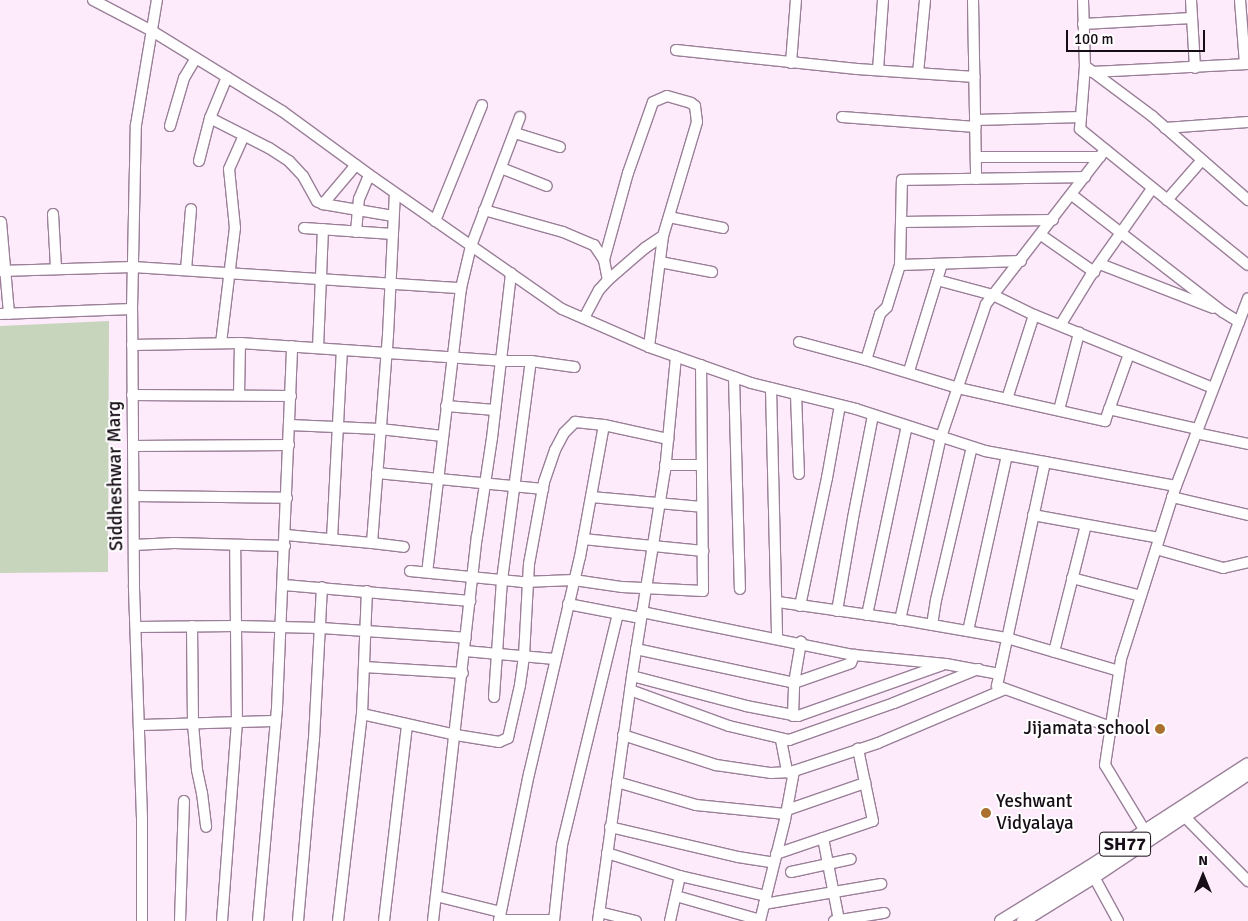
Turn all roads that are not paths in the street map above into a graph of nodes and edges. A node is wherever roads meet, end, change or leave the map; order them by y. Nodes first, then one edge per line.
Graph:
1 (93, 0) edge
2 (157, 0) edge
3 (796, 0) edge
4 (883, 0) edge
5 (925, 0) edge
6 (972, 0) edge
7 (1083, 0) edge
8 (1191, 0) edge
9 (1240, 0) edge
10 (1192, 18) junction
11 (1083, 24) junction
12 (152, 31) junction
13 (676, 50) dead end
14 (196, 58) junction
15 (791, 63) junction
16 (1246, 64) edge
17 (1195, 68) junction
18 (1089, 69) junction
19 (878, 70) junction
20 (918, 73) junction
21 (227, 77) junction
22 (975, 77) junction
23 (482, 105) dead end
24 (842, 117) dead end
25 (1080, 117) junction
26 (210, 118) junction
27 (520, 118) dead end
28 (1248, 122) edge
29 (976, 123) junction
30 (170, 126) dead end
31 (1165, 128) junction
32 (515, 132) junction
33 (244, 135) junction
34 (560, 147) dead end
35 (1102, 154) junction
36 (976, 157) junction
37 (1202, 160) junction
38 (199, 162) dead end
39 (356, 165) junction
40 (501, 168) junction
41 (369, 175) junction
42 (1085, 177) junction
43 (976, 179) junction
44 (547, 186) dead end
45 (1152, 189) junction
46 (394, 192) junction
47 (1072, 195) junction
48 (1167, 200) junction
49 (1248, 200) edge
50 (323, 204) junction
51 (191, 209) dead end
52 (358, 210) junction
53 (484, 210) junction
54 (53, 214) dead end
55 (393, 216) junction
56 (669, 217) junction
57 (1053, 220) junction
58 (435, 221) junction
59 (1, 222) edge
60 (901, 222) junction
61 (304, 228) dead end
62 (723, 228) dead end
63 (323, 230) junction
64 (356, 232) junction
65 (392, 234) junction
66 (1122, 234) junction
67 (1041, 235) junction
68 (664, 236) junction
69 (471, 246) junction
70 (604, 260) junction
71 (1021, 261) junction
72 (660, 262) junction
73 (942, 264) junction
74 (1248, 265) edge
75 (900, 266) junction
76 (133, 267) junction
77 (56, 268) junction
78 (1097, 268) junction
79 (186, 270) junction
80 (3, 271) edge
81 (229, 272) junction
82 (712, 272) dead end
83 (510, 273) junction
84 (321, 278) junction
85 (608, 280) junction
86 (937, 280) junction
87 (390, 283) junction
88 (461, 288) junction
89 (993, 295) junction
90 (1248, 298) edge
91 (132, 309) junction
92 (1223, 312) junction
93 (4, 314) edge
94 (1034, 315) junction
95 (584, 318) junction
96 (1061, 324) junction
97 (1238, 326) junction
98 (1248, 329) edge
99 (1079, 334) junction
100 (799, 342) dead end
101 (220, 343) junction
102 (240, 343) junction
103 (132, 345) junction
104 (292, 346) junction
105 (649, 347) junction
106 (318, 348) junction
107 (342, 350) junction
108 (386, 354) junction
109 (1129, 354) junction
110 (676, 357) junction
111 (452, 358) junction
112 (866, 360) junction
113 (501, 361) junction
114 (531, 361) junction
115 (701, 365) junction
116 (576, 368) dead end
117 (908, 371) junction
118 (734, 377) junction
119 (771, 388) junction
120 (958, 388) junction
121 (1213, 388) junction
122 (796, 394) junction
123 (132, 395) junction
124 (239, 395) junction
125 (291, 396) junction
126 (1007, 399) junction
127 (840, 405) junction
128 (446, 406) junction
129 (1109, 408) junction
130 (495, 410) junction
131 (1060, 410) junction
132 (874, 415) junction
133 (290, 425) junction
134 (604, 425) junction
135 (907, 426) junction
136 (338, 427) junction
137 (380, 429) junction
138 (1197, 431) junction
139 (443, 436) junction
140 (941, 437) junction
141 (668, 439) junction
142 (1248, 444) edge
143 (289, 445) junction
144 (133, 446) junction
145 (972, 446) junction
146 (1007, 455) junction
147 (1045, 462) junction
148 (665, 465) junction
149 (702, 465) junction
150 (377, 473) junction
151 (799, 474) dead end
152 (440, 478) junction
153 (485, 482) junction
154 (514, 486) junction
155 (1176, 486) junction
156 (542, 489) junction
157 (134, 496) junction
158 (591, 497) junction
159 (1172, 497) junction
160 (287, 498) junction
161 (660, 504) junction
162 (702, 508) junction
163 (1248, 515) edge
164 (1033, 516) junction
165 (1086, 525) junction
166 (286, 535) junction
167 (1159, 538) junction
168 (332, 539) junction
169 (583, 539) junction
170 (372, 543) junction
171 (235, 545) junction
172 (134, 546) junction
173 (286, 546) junction
174 (404, 546) dead end
175 (653, 547) junction
176 (1156, 549) junction
177 (702, 550) junction
178 (1248, 562) edge
179 (410, 571) dead end
180 (427, 572) junction
181 (473, 577) junction
182 (1072, 578) junction
183 (502, 580) junction
184 (574, 580) junction
185 (528, 582) junction
186 (284, 585) junction
187 (646, 587) junction
188 (322, 588) junction
189 (740, 588) dead end
190 (367, 591) junction
191 (1141, 596) junction
192 (470, 601) junction
193 (778, 602) junction
194 (568, 604) junction
195 (800, 606) junction
196 (837, 612) junction
197 (618, 614) junction
198 (641, 615) junction
199 (867, 615) junction
200 (900, 620) junction
201 (932, 625) junction
202 (192, 626) junction
203 (236, 626) junction
204 (136, 627) junction
205 (282, 627) junction
206 (321, 628) junction
207 (365, 631) junction
208 (968, 631) junction
209 (466, 638) junction
210 (777, 638) junction
211 (1007, 638) junction
212 (801, 642) junction
213 (636, 649) junction
214 (465, 651) junction
215 (1054, 652) junction
216 (497, 654) junction
217 (854, 654) junction
218 (524, 656) junction
219 (555, 658) junction
220 (946, 664) junction
221 (364, 667) junction
222 (978, 669) junction
223 (1119, 671) junction
224 (462, 673) junction
225 (999, 674) junction
226 (632, 676) junction
227 (794, 683) junction
228 (1005, 689) junction
229 (630, 690) junction
230 (494, 697) dead end
231 (362, 714) junction
232 (793, 716) junction
233 (237, 722) junction
234 (276, 722) junction
235 (193, 724) junction
236 (139, 725) junction
237 (407, 725) junction
238 (1111, 727) junction
239 (456, 735) junction
240 (623, 735) junction
241 (781, 740) junction
242 (858, 749) junction
243 (1248, 764) edge
244 (791, 771) junction
245 (1248, 774) edge
246 (616, 782) junction
247 (865, 783) junction
248 (184, 801) dead end
249 (787, 812) junction
250 (1185, 817) junction
251 (206, 826) dead end
252 (610, 826) junction
253 (1145, 831) junction
254 (823, 838) junction
255 (607, 853) junction
256 (775, 858) junction
257 (851, 859) dead end
258 (828, 864) junction
259 (791, 872) dead end
260 (680, 876) junction
261 (1094, 877) junction
262 (1248, 881) edge
263 (881, 884) dead end
264 (833, 892) junction
265 (436, 896) junction
266 (676, 896) junction
267 (765, 900) junction
268 (884, 913) dead end
269 (499, 917) edge
270 (598, 917) edge
271 (760, 920) edge
272 (142, 921) edge
273 (180, 921) edge
274 (222, 921) edge
275 (258, 921) edge
276 (298, 921) edge
277 (338, 921) edge
278 (384, 921) edge
279 (433, 921) edge
280 (554, 921) edge
281 (636, 921) edge
282 (670, 921) edge
283 (836, 921) edge
284 (1001, 921) edge
285 (1023, 921) edge
286 (1118, 921) edge

1 - 12 street
2 - 12 street, Siddheshwar Marg
3 - 15 street
4 - 19 street
5 - 20 street
6 - 22 street
7 - 11 street
8 - 10 street
9 - 16 street
10 - 11 street
10 - 17 street
11 - 18 street
12 - 14 street
12 - 76 street, Siddheshwar Marg
13 - 15 street
14 - 21 street
14 - 30 street
15 - 19 street
16 - 17 street
17 - 18 street
18 - 25 street
18 - 31 street
19 - 20 street
20 - 22 street
21 - 26 street
21 - 39 street
22 - 29 street
23 - 58 street
24 - 29 street
25 - 29 street
25 - 35 street
26 - 33 street
26 - 38 street
27 - 32 street
28 - 31 street
29 - 36 street
31 - 37 street
32 - 34 street
32 - 40 street
33 - 50 street
33 - 81 street
35 - 36 street
35 - 42 street
35 - 45 street
36 - 43 street
37 - 48 street
37 - 49 street
39 - 41 street
39 - 50 street
40 - 44 street
40 - 53 street
41 - 46 street
41 - 52 street
42 - 43 street
42 - 47 street
43 - 60 street
45 - 48 street
45 - 66 street
46 - 55 street
46 - 58 street
47 - 57 street
47 - 66 street
48 - 74 street
50 - 52 street
51 - 79 street
52 - 55 street
52 - 64 street
53 - 69 street
53 - 70 street
54 - 77 street
55 - 65 street
56 - 62 street
56 - 68 street
56 - 70 street
57 - 60 street
57 - 67 street
58 - 69 street
59 - 80 street
60 - 75 street
61 - 63 street
63 - 64 street
63 - 84 street
64 - 65 street
65 - 87 street
66 - 78 street
66 - 92 street
67 - 71 street
67 - 78 street
68 - 72 street
68 - 85 street
69 - 83 street
69 - 88 street
70 - 85 street
71 - 73 street
71 - 89 street
72 - 82 street
72 - 105 street
73 - 75 street
73 - 86 street
75 - 112 street
76 - 77 street
76 - 79 street
76 - 91 street, Siddheshwar Marg
77 - 80 street
78 - 92 street
78 - 96 street
79 - 81 street
80 - 93 street
81 - 84 street
81 - 101 street
83 - 95 street
83 - 113 street
84 - 87 street
84 - 106 street
85 - 95 street
86 - 89 street
86 - 117 street
87 - 88 street
87 - 108 street
88 - 111 street
89 - 94 street
89 - 120 street
90 - 97 street
91 - 93 street
91 - 103 street, Siddheshwar Marg
92 - 97 street
94 - 96 street
94 - 126 street
95 - 105 street
96 - 99 street
97 - 98 street
97 - 121 street
99 - 109 street
99 - 131 street
100 - 112 street
101 - 102 street
101 - 103 street
102 - 104 street
102 - 124 street
103 - 123 street, Siddheshwar Marg
104 - 106 street
104 - 125 street
105 - 110 street
106 - 107 street
107 - 108 street
107 - 136 street
108 - 111 street
108 - 137 street
109 - 121 street
109 - 129 street
110 - 115 street
110 - 141 street
111 - 113 street
111 - 128 street
112 - 117 street
113 - 114 street
113 - 130 street
114 - 116 street
114 - 154 street
115 - 118 street
115 - 149 street
117 - 120 street
118 - 119 street
118 - 189 street
119 - 122 street
119 - 193 street
120 - 126 street
120 - 140 street
121 - 138 street
122 - 127 street
122 - 151 street
123 - 124 street
123 - 144 street, Siddheshwar Marg
124 - 125 street
125 - 133 street
126 - 131 street
127 - 132 street
127 - 195 street
128 - 130 street
128 - 139 street
129 - 131 street
129 - 138 street
130 - 153 street
132 - 135 street
132 - 196 street
133 - 136 street
133 - 143 street
134 - 141 street
134 - 156 street
134 - 158 street
135 - 140 street
135 - 199 street
136 - 137 street
136 - 168 street
137 - 139 street
137 - 150 street
138 - 142 street
138 - 155 street
139 - 152 street
140 - 145 street
140 - 200 street
141 - 148 street
143 - 144 street
143 - 160 street
144 - 157 street, Siddheshwar Marg
145 - 146 street
145 - 201 street
146 - 147 street
146 - 208 street
147 - 155 street
147 - 164 street
148 - 149 street
148 - 161 street
149 - 162 street
150 - 152 street
150 - 170 street
152 - 153 street
152 - 180 street
153 - 154 street
153 - 181 street
154 - 156 street
154 - 183 street
155 - 159 street
156 - 185 street
157 - 160 street
157 - 172 street, Siddheshwar Marg
158 - 161 street
158 - 169 street
159 - 163 street
159 - 167 street
160 - 166 street
161 - 162 street
161 - 175 street
162 - 177 street
164 - 165 street
164 - 211 street
165 - 167 street
165 - 182 street
166 - 168 street
166 - 173 street
167 - 176 street
168 - 170 street
169 - 175 street
169 - 184 street
170 - 174 street
171 - 172 street
171 - 173 street
171 - 203 street
172 - 204 street, Siddheshwar Marg
173 - 186 street
175 - 177 street
175 - 187 street
176 - 178 street
176 - 191 street
177 - 187 street
179 - 180 street
180 - 181 street
181 - 183 street
181 - 192 street
182 - 191 street
182 - 215 street
183 - 185 street
183 - 216 street
184 - 185 street
184 - 187 street
184 - 194 street
185 - 218 street
186 - 188 street
186 - 205 street
187 - 198 street
188 - 190 street
188 - 206 street
190 - 192 street
190 - 207 street
191 - 223 street
192 - 209 street
193 - 195 street
193 - 210 street
194 - 197 street
194 - 219 street
195 - 196 street
196 - 199 street
197 - 198 street
197 - 280 street
198 - 210 street
198 - 213 street
199 - 200 street
200 - 201 street
201 - 208 street
202 - 203 street
202 - 204 street
202 - 235 street
203 - 205 street
203 - 233 street
204 - 236 street, Siddheshwar Marg
205 - 206 street
205 - 234 street
206 - 207 street
206 - 276 street
207 - 209 street
207 - 221 street
208 - 211 street
209 - 214 street
210 - 212 street
211 - 215 street
211 - 225 street
212 - 217 street
212 - 227 street
213 - 226 street
213 - 227 street
214 - 216 street
214 - 224 street
215 - 223 street
216 - 218 street
216 - 230 street
217 - 220 street
217 - 227 street
218 - 219 street
218 - 239 street
219 - 269 street
220 - 222 street
220 - 232 street
221 - 224 street
221 - 231 street
222 - 225 street
222 - 241 street
223 - 238 street
224 - 239 street
225 - 228 street
226 - 229 street
226 - 232 street
227 - 232 street
228 - 238 street
228 - 242 street
229 - 240 street
229 - 241 street
231 - 237 street
231 - 277 street
233 - 234 street
233 - 235 street
233 - 274 street
234 - 275 street
235 - 236 street
235 - 251 street
236 - 272 street, Siddheshwar Marg
237 - 239 street
237 - 278 street
238 - 253 street
239 - 265 street
240 - 244 street
240 - 246 street
241 - 244 street
242 - 244 street
242 - 247 street
243 - 253 main road, SH77
244 - 249 street
245 - 250 main road, SH77
246 - 249 street
246 - 252 street
247 - 249 street
247 - 254 street
248 - 273 street
249 - 256 street
250 - 261 main road, SH77
250 - 262 street
252 - 255 street
252 - 256 street
253 - 284 main road, SH77
254 - 256 street
254 - 258 street
255 - 260 street
255 - 270 street
256 - 267 street
257 - 258 street
258 - 259 street
258 - 264 street
260 - 266 street
260 - 267 street
261 - 285 main road, SH77
261 - 286 street
263 - 264 street
264 - 267 street
264 - 283 street
265 - 269 street
265 - 279 street
266 - 271 street
266 - 282 street
267 - 271 street
268 - 283 street
269 - 280 street
270 - 281 street

